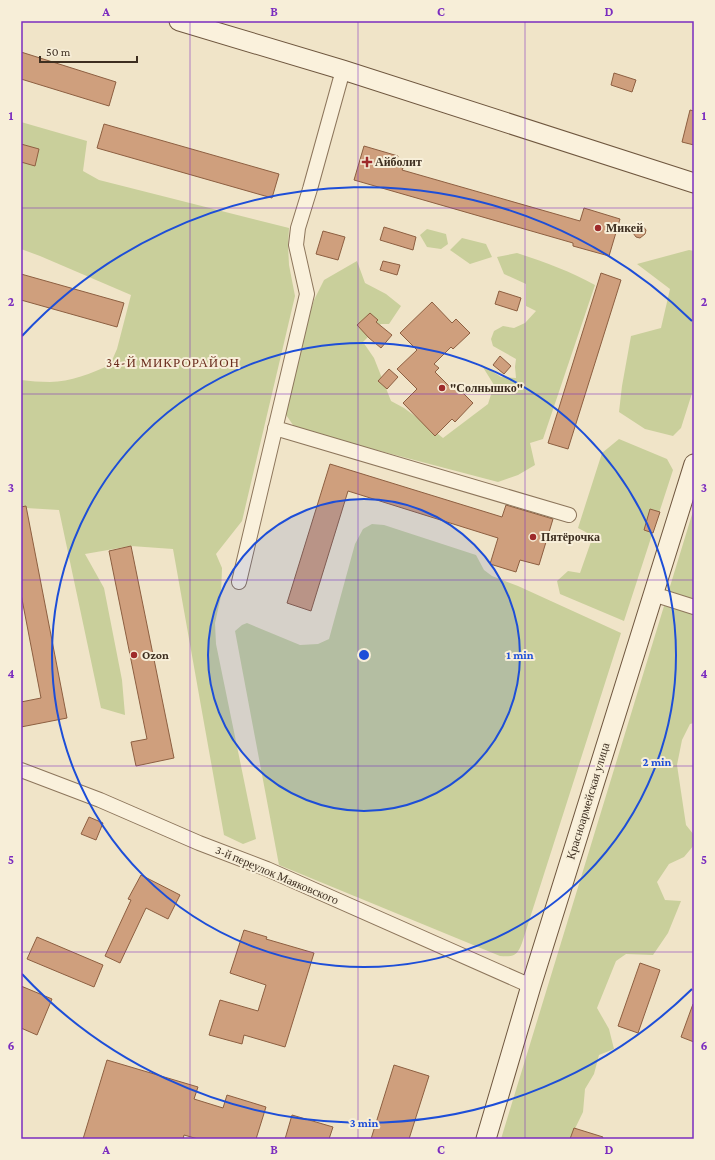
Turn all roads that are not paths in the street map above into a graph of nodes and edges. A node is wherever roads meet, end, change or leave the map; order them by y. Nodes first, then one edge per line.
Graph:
1 (179, 21) edge
2 (343, 70) junction
3 (694, 183) edge
4 (275, 428) junction
5 (694, 464) edge
6 (569, 515) dead end
7 (239, 582) dead end
8 (653, 594) junction
9 (694, 606) edge
10 (21, 770) edge
11 (531, 986) junction
12 (486, 1139) edge

1 - 2 main road
2 - 3 main road
2 - 4 street
4 - 6 street
4 - 7 street
5 - 8 main road, Красноармейская улица
8 - 9 street
8 - 11 main road, Красноармейская улица
10 - 11 street, 3-й переулок Маяковского
11 - 12 main road, Красноармейская улица

